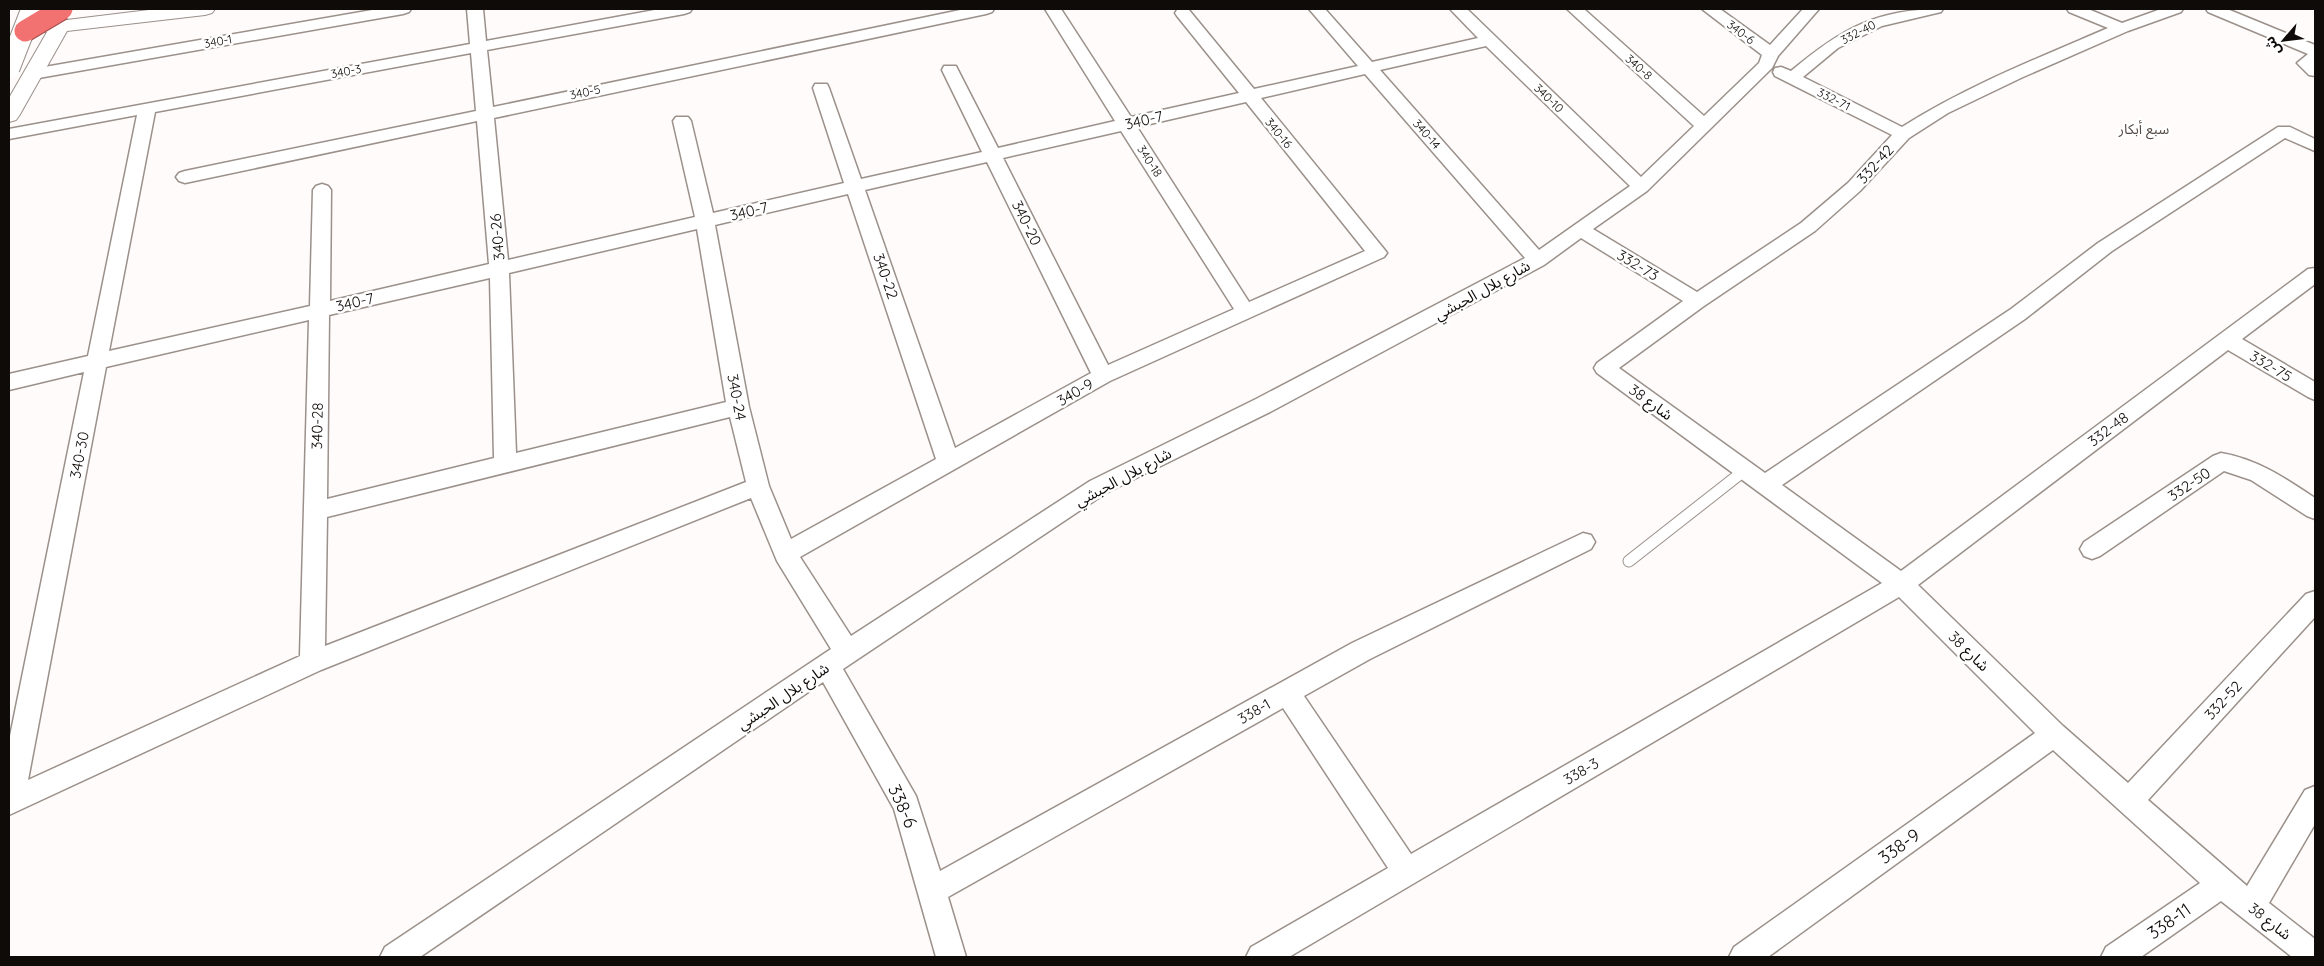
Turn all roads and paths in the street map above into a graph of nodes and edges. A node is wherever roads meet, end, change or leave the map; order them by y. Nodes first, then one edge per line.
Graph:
1 (32, 9) edge
2 (205, 9) edge
3 (403, 9) edge
4 (475, 9) edge
5 (684, 9) edge
6 (986, 9) edge
7 (1053, 9) edge
8 (1316, 9) edge
9 (1458, 9) edge
10 (1575, 9) edge
11 (1710, 9) edge
12 (1811, 9) edge
13 (1935, 9) edge
14 (2075, 9) edge
15 (2214, 9) edge
16 (2160, 10) edge
17 (1184, 13) dead end
18 (57, 21) edge
19 (2122, 28) junction
20 (25, 31) junction
21 (1490, 40) junction
22 (479, 47) junction
23 (2315, 51) edge
24 (2315, 56) edge
25 (1769, 60) junction
26 (9, 68) edge
27 (1370, 68) junction
28 (950, 70) dead end
29 (2315, 71) edge
30 (33, 74) junction
31 (1792, 78) junction
32 (822, 88) dead end
33 (1248, 96) junction
34 (147, 109) junction
35 (485, 113) junction
36 (9, 116) edge
37 (682, 121) dead end
38 (1126, 124) junction
39 (1703, 125) junction
40 (9, 134) edge
41 (1903, 134) junction
42 (2315, 146) edge
43 (993, 154) junction
44 (185, 177) dead end
45 (855, 186) junction
46 (1641, 187) junction
47 (322, 190) dead end
48 (705, 221) junction
49 (1578, 229) junction
50 (1377, 253) joint
51 (1537, 260) junction
52 (500, 268) junction
53 (2315, 274) edge
54 (1697, 301) junction
55 (319, 310) junction
56 (1246, 313) junction
57 (2227, 340) junction
58 (97, 361) junction
59 (1604, 368) joint
60 (1103, 376) junction
61 (9, 382) edge
62 (2315, 392) edge
63 (738, 407) junction
64 (949, 464) junction
65 (505, 465) junction
66 (1745, 470) junction
67 (1765, 485) junction
68 (758, 486) junction
69 (2315, 510) edge
70 (315, 511) junction
71 (1583, 542) dead end
72 (2092, 549) dead end
73 (785, 554) junction
74 (1629, 561) dead end
75 (1901, 584) junction
76 (2315, 601) edge
77 (838, 659) junction
78 (312, 662) junction
79 (1287, 692) junction
80 (2054, 734) junction
81 (2315, 799) edge
82 (2130, 800) junction
83 (9, 801) edge
84 (1407, 872) junction
85 (2222, 884) junction
86 (931, 891) junction
87 (2251, 907) junction
88 (395, 957) edge
89 (951, 957) edge
90 (1261, 957) edge
91 (1744, 957) edge
92 (2116, 957) edge
93 (2315, 957) edge

1 - 20 street, bridge
2 - 18 street
3 - 30 street, 340-1
4 - 22 street, 340-26
5 - 22 street, 340-3
6 - 35 street, 340-5
7 - 38 street, 340-18
8 - 27 street, 340-14
9 - 21 street, 340-10
10 - 39 street, 340-8
11 - 25 street, 340-6
12 - 25 street, شارع بلال الحبشي
13 - 31 street, 332-40
14 - 19 street
15 - 23 street
16 - 19 street, 332-42
17 - 33 street, 340-16
18 - 20 highway, bridge
18 - 30 street
19 - 41 street, 332-42
20 - 26 street, bridge
21 - 27 street, 340-7
21 - 46 street, 340-10
22 - 34 street, 340-3
22 - 35 street, 340-26
24 - 29 street
25 - 31 street, 332-71
25 - 39 street, شارع بلال الحبشي
27 - 33 street, 340-7
27 - 51 street, 340-14
28 - 43 street, 340-20
30 - 36 street
31 - 41 street, 332-71
32 - 45 street, 340-22
33 - 38 street, 340-7
33 - 50 street, 340-16
34 - 40 street, 340-3
34 - 58 street, 340-30
35 - 44 street, 340-5
35 - 52 street, 340-26
37 - 48 street, 340-24
38 - 43 street, 340-7
38 - 56 street, 340-18
39 - 46 street, شارع بلال الحبشي
41 - 54 street, 332-42
42 - 67 street
43 - 45 street, 340-7
43 - 60 street, 340-20
45 - 48 street, 340-7
45 - 64 street, 340-22
46 - 49 street, شارع بلال الحبشي
47 - 55 street, 340-28
48 - 52 street, 340-7
48 - 63 street, 340-24
49 - 51 street, شارع بلال الحبشي
49 - 54 street, 332-73
50 - 56 street, 340-9
51 - 77 street, شارع بلال الحبشي
52 - 55 street, 340-7
52 - 65 street, 340-26
53 - 57 street, 332-48
54 - 59 street, 332-42
55 - 58 street, 340-7
55 - 70 street, 340-28
56 - 60 street, 340-9
57 - 62 street, 332-75
57 - 75 street, 332-48
58 - 61 street, 340-7
58 - 83 street, 340-30
59 - 66 street, شارع 38
60 - 64 street, 340-9
63 - 65 street
63 - 68 street, 340-24
64 - 73 street, 340-9
65 - 70 street
66 - 67 street, شارع 38
66 - 74 lane
67 - 75 street, شارع 38
68 - 73 street, 340-24
68 - 78 street
69 - 72 street, 332-50
70 - 78 street, 340-28
71 - 79 street, 338-1
73 - 77 street, 340-24
75 - 80 street, شارع 38
75 - 84 street, 338-3
76 - 82 street, 332-52
77 - 86 street, 338-6
77 - 88 street, شارع بلال الحبشي
78 - 83 street
79 - 84 street
79 - 86 street, 338-1
80 - 82 street, شارع 38
80 - 91 street, 338-9
81 - 87 street
82 - 85 street, شارع 38
84 - 90 street, 338-3
85 - 87 street, شارع 38
85 - 92 street, 338-11
86 - 89 street, 338-6
87 - 93 street, شارع 38

